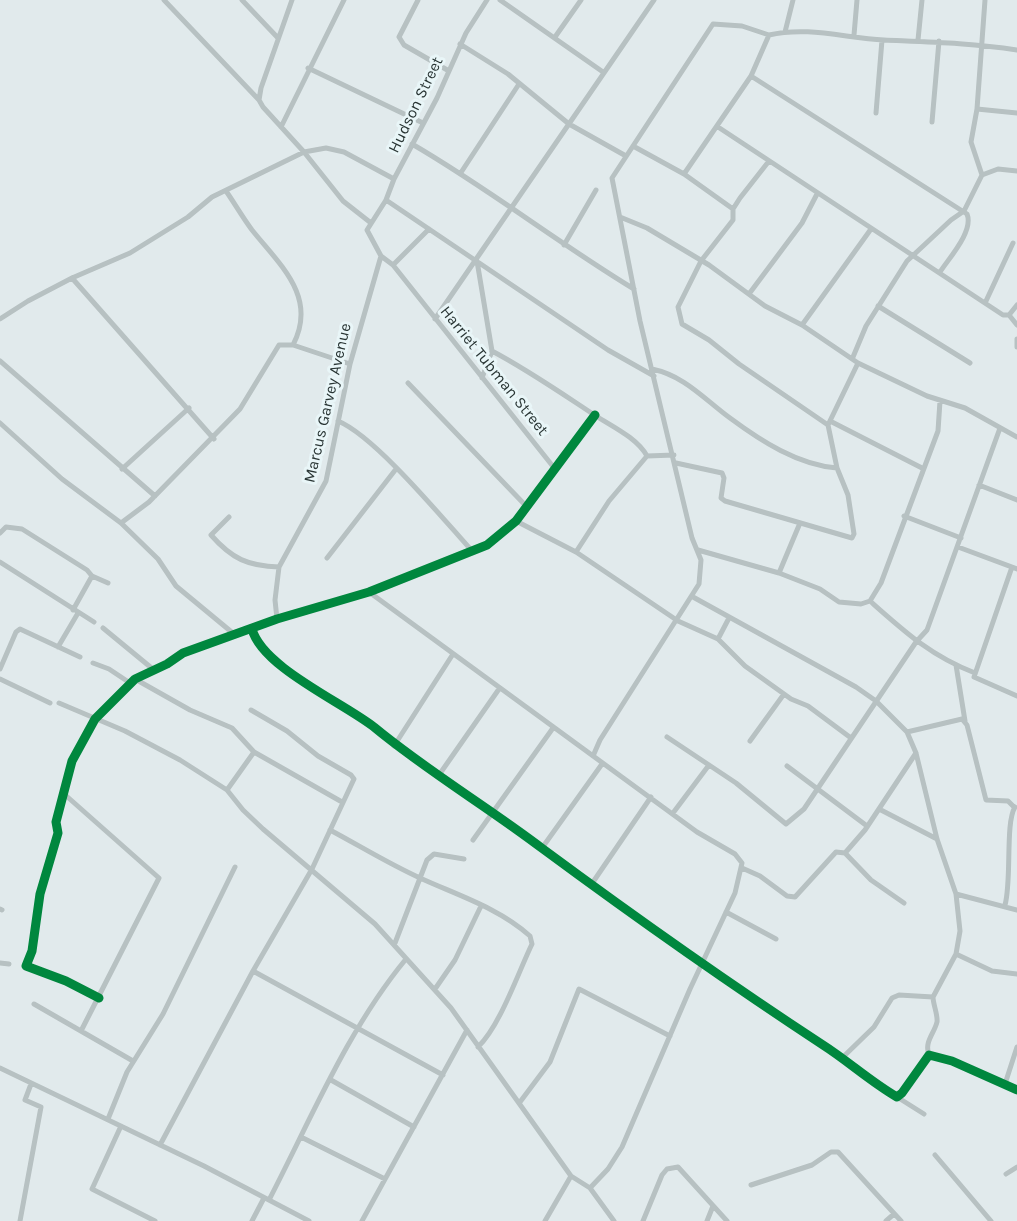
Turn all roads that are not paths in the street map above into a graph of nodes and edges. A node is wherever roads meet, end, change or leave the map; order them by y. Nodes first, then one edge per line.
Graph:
1 (164, 0) edge
2 (242, 0) edge
3 (292, 0) edge
4 (345, 0) edge
5 (418, 0) edge
6 (487, 0) edge
7 (500, 0) edge
8 (581, 0) edge
9 (654, 0) edge
10 (793, 0) edge
11 (857, 0) edge
12 (922, 0) edge
13 (985, 0) edge
14 (785, 32) junction
15 (769, 35) junction
16 (854, 35) junction
17 (555, 38) junction
18 (278, 39) junction
19 (882, 40) junction
20 (918, 40) junction
21 (939, 41) junction
22 (460, 45) junction
23 (983, 45) junction
24 (1017, 50) edge
25 (308, 68) junction
26 (449, 71) junction
27 (603, 72) junction
28 (751, 76) junction
29 (519, 84) junction
30 (259, 100) junction
31 (977, 109) junction
32 (876, 113) dead end
33 (1017, 113) edge
34 (932, 122) dead end
35 (423, 123) junction
36 (569, 124) junction
37 (281, 127) junction
38 (718, 127) junction
39 (412, 144) junction
40 (633, 146) junction
41 (304, 152) junction
42 (626, 156) junction
43 (769, 161) junction
44 (1017, 171) edge
45 (460, 174) junction
46 (684, 174) junction
47 (982, 175) junction
48 (394, 179) junction
49 (596, 190) dead end
50 (226, 191) junction
51 (817, 194) junction
52 (386, 200) junction
53 (511, 209) junction
54 (733, 209) junction
55 (964, 211) junction
56 (620, 217) junction
57 (371, 223) junction
58 (429, 229) junction
59 (871, 229) junction
60 (1013, 243) dead end
61 (564, 245) junction
62 (913, 254) junction
63 (381, 256) junction
64 (477, 261) junction
65 (701, 261) junction
66 (393, 265) junction
67 (940, 272) junction
68 (72, 278) junction
69 (634, 289) junction
70 (749, 294) junction
71 (986, 301) junction
72 (1017, 305) edge
73 (878, 306) junction
74 (1009, 315) junction
75 (0, 319) edge
76 (435, 319) junction
77 (802, 325) junction
78 (1017, 325) edge
79 (1017, 339) edge
80 (293, 345) junction
81 (1017, 347) edge
82 (492, 351) junction
83 (852, 357) junction
84 (0, 361) edge
85 (858, 363) junction
86 (970, 363) dead end
87 (350, 364) junction
88 (652, 369) junction
89 (654, 376) junction
90 (482, 378) junction
91 (408, 383) dead end
92 (940, 401) junction
93 (189, 408) junction
94 (595, 415) junction
95 (338, 421) junction
96 (0, 423) edge
97 (829, 423) junction
98 (1000, 428) junction
99 (1017, 437) edge
100 (214, 439) junction
101 (674, 455) junction
102 (647, 456) junction
103 (676, 463) junction
104 (837, 468) junction
105 (922, 468) junction
106 (123, 469) junction
107 (396, 469) junction
108 (555, 469) junction
109 (979, 485) junction
110 (155, 496) junction
111 (1017, 500) edge
112 (527, 507) junction
113 (904, 516) junction
114 (229, 517) dead end
115 (516, 521) junction
116 (800, 523) junction
117 (121, 524) junction
118 (0, 533) edge
119 (961, 538) junction
120 (958, 547) junction
121 (698, 550) junction
122 (473, 552) junction
123 (576, 552) junction
124 (327, 558) dead end
125 (0, 562) edge
126 (279, 567) junction
127 (1015, 568) edge
128 (778, 573) junction
129 (92, 576) junction
130 (108, 583) dead end
131 (369, 592) junction
132 (693, 597) junction
133 (870, 601) junction
134 (76, 611) junction
135 (729, 618) junction
136 (277, 619) junction
137 (678, 621) junction
138 (94, 622) dead end
139 (104, 628) dead end
140 (252, 629) junction
141 (234, 634) junction
142 (718, 639) junction
143 (916, 642) junction
144 (58, 647) junction
145 (453, 654) junction
146 (80, 657) dead end
147 (93, 663) dead end
148 (956, 665) junction
149 (0, 669) edge
150 (154, 670) junction
151 (975, 673) junction
152 (0, 679) edge
153 (132, 681) junction
154 (499, 689) junction
155 (784, 694) junction
156 (1017, 696) edge
157 (876, 701) junction
158 (50, 703) dead end
159 (59, 703) dead end
160 (251, 710) dead end
161 (95, 719) junction
162 (965, 721) junction
163 (553, 728) junction
164 (907, 732) junction
165 (667, 737) dead end
166 (851, 738) junction
167 (750, 741) dead end
168 (394, 746) junction
169 (254, 752) junction
170 (916, 753) junction
171 (593, 756) junction
172 (602, 764) junction
173 (709, 765) junction
174 (787, 766) dead end
175 (439, 775) junction
176 (227, 790) junction
177 (816, 790) junction
178 (63, 792) junction
179 (651, 797) junction
180 (342, 802) junction
181 (1016, 806) edge
182 (879, 809) junction
183 (492, 812) junction
184 (674, 813) junction
185 (867, 826) junction
186 (330, 830) junction
187 (937, 838) junction
188 (473, 840) dead end
189 (542, 848) junction
190 (845, 853) junction
191 (464, 859) dead end
192 (235, 867) dead end
193 (742, 868) junction
194 (312, 869) junction
195 (420, 878) junction
196 (591, 885) junction
197 (956, 894) junction
198 (904, 903) dead end
199 (1005, 905) junction
200 (481, 906) junction
201 (1017, 910) edge
202 (726, 912) junction
203 (776, 939) dead end
204 (394, 943) junction
205 (956, 954) junction
206 (406, 959) junction
207 (0, 963) edge
208 (9, 964) dead end
209 (702, 965) junction
210 (253, 971) junction
211 (1017, 974) edge
212 (435, 989) junction
213 (933, 997) junction
214 (99, 998) junction
215 (34, 1004) dead end
216 (359, 1029) junction
217 (467, 1030) junction
218 (81, 1031) junction
219 (670, 1035) junction
220 (478, 1047) junction
221 (1017, 1047) edge
222 (929, 1055) junction
223 (842, 1058) junction
224 (133, 1061) junction
225 (0, 1068) edge
226 (443, 1075) junction
227 (331, 1080) junction
228 (31, 1084) junction
229 (1005, 1084) junction
230 (1017, 1090) edge
231 (897, 1097) junction
232 (520, 1102) junction
233 (924, 1114) dead end
234 (108, 1119) junction
235 (121, 1126) junction
236 (414, 1127) junction
237 (302, 1137) junction
238 (160, 1145) junction
239 (935, 1155) dead end
240 (1017, 1167) edge
241 (1006, 1174) dead end
242 (571, 1176) junction
243 (385, 1179) junction
244 (751, 1185) dead end
245 (590, 1188) junction
246 (267, 1199) junction
247 (713, 1206) junction
248 (894, 1214) junction
249 (20, 1221) edge
250 (155, 1221) edge
251 (252, 1221) edge
252 (309, 1221) edge
253 (362, 1221) edge
254 (545, 1221) edge
255 (614, 1221) edge
256 (643, 1221) edge
257 (707, 1221) edge
258 (727, 1221) edge
259 (886, 1221) edge
260 (900, 1221) edge
261 (991, 1221) edge

1 - 30 street
2 - 18 street
3 - 18 street
4 - 25 street
5 - 26 street
6 - 22 street, Hudson Street
7 - 17 street
8 - 17 street
9 - 27 street
10 - 14 street
11 - 16 street
12 - 20 street
13 - 23 street
14 - 15 street
14 - 16 street
15 - 28 street
15 - 40 street
16 - 19 street
17 - 27 street
18 - 30 street
19 - 20 street
19 - 32 street
20 - 21 street
21 - 23 street
21 - 34 street
22 - 26 street, Hudson Street
22 - 29 street
23 - 24 street
23 - 31 street
25 - 35 street
25 - 37 street
26 - 35 street, Hudson Street
27 - 36 street
28 - 38 street
28 - 55 street
29 - 36 street
29 - 45 street
30 - 37 street
31 - 33 street
31 - 47 street
35 - 39 street, Hudson Street
36 - 42 street
36 - 53 street
37 - 41 street
38 - 43 street
38 - 46 street
39 - 45 street
39 - 48 street, Hudson Street
40 - 42 street
40 - 46 street
41 - 48 street
41 - 50 street
41 - 57 street
42 - 56 street
43 - 51 street
43 - 54 street
44 - 47 street
45 - 53 street
46 - 54 street
47 - 55 street
48 - 52 street, Hudson Street
49 - 61 street
50 - 68 street
50 - 80 street
51 - 59 street
51 - 70 street
52 - 57 street, Hudson Street
52 - 58 street
53 - 61 street
53 - 64 street
54 - 65 street
55 - 62 street
55 - 67 street
56 - 65 street
56 - 69 street
57 - 63 street
58 - 64 street
58 - 66 street
59 - 62 street
59 - 77 street
60 - 71 street
61 - 69 street
62 - 67 street
62 - 73 street
63 - 66 street, Harriet Tubman Street
63 - 87 street, Marcus Garvey Avenue
64 - 76 street
64 - 82 street
64 - 89 street
65 - 70 street
65 - 97 street
66 - 76 street, Harriet Tubman Street
67 - 71 street
68 - 75 street
68 - 93 street
69 - 88 street
70 - 77 street
71 - 74 street
72 - 74 street
73 - 83 street
73 - 86 street
74 - 78 street
76 - 90 street, Harriet Tubman Street
77 - 83 street
79 - 81 street
80 - 87 street
80 - 100 street
82 - 90 street
82 - 94 street
83 - 85 street
84 - 106 street
85 - 92 street
85 - 97 street
87 - 95 street, Marcus Garvey Avenue
88 - 89 street
88 - 104 street
89 - 101 street
90 - 108 street, Harriet Tubman Street
91 - 112 street
92 - 98 street
92 - 105 street
93 - 100 street
93 - 106 street
94 - 102 street
94 - 108 street
95 - 107 street
95 - 126 street, Marcus Garvey Avenue
96 - 117 street
97 - 104 street
97 - 105 street
98 - 99 street
98 - 109 street
100 - 110 street
101 - 102 street
101 - 103 street
102 - 123 street
103 - 116 street
103 - 121 street
104 - 116 street
105 - 113 street
106 - 110 street
107 - 122 street
107 - 124 street
108 - 112 street
109 - 111 street
109 - 119 street
110 - 117 street
112 - 115 street
113 - 119 street
113 - 133 street
114 - 126 street
115 - 122 street
115 - 123 street
116 - 128 street
117 - 141 street
118 - 129 street
119 - 120 street
120 - 127 street
120 - 143 street
121 - 128 street
121 - 132 street
122 - 131 street
123 - 137 street
125 - 134 street
126 - 136 street, Marcus Garvey Avenue
127 - 151 street
128 - 133 street
129 - 130 street
129 - 134 street
131 - 136 street
131 - 145 street
132 - 135 street
132 - 137 street
133 - 143 street
134 - 138 street
134 - 144 street
135 - 142 street
135 - 157 street
136 - 140 street
137 - 142 street
137 - 171 street
139 - 150 street
140 - 141 street
140 - 168 street
141 - 150 street
142 - 155 street
143 - 148 street
143 - 157 street
144 - 146 street
144 - 149 street
145 - 154 street
145 - 168 street
147 - 153 street
148 - 151 street
148 - 162 street
150 - 153 street
151 - 156 street
152 - 158 street
153 - 161 street
153 - 169 street
154 - 163 street
154 - 175 street
155 - 166 street
155 - 167 street
157 - 164 street
157 - 166 street
159 - 161 street
160 - 180 street
161 - 176 street
161 - 178 street
162 - 164 street
162 - 181 street
163 - 171 street
163 - 183 street
164 - 170 street
165 - 173 street
166 - 177 street
168 - 175 street
169 - 176 street
169 - 180 street
170 - 182 street
170 - 187 street
171 - 172 street
172 - 179 street
172 - 189 street
173 - 177 street
173 - 184 street
174 - 177 street
175 - 183 street
176 - 194 street
177 - 185 street
178 - 214 street
178 - 214 street
179 - 184 street
179 - 196 street
180 - 186 street
181 - 199 street
182 - 185 street
182 - 187 street
183 - 188 street
183 - 189 street
184 - 193 street
185 - 190 street
186 - 194 street
186 - 195 street
187 - 197 street
189 - 196 street
190 - 193 street
190 - 198 street
191 - 195 street
192 - 224 street
193 - 202 street
194 - 204 street
194 - 210 street
195 - 200 street
195 - 204 street
196 - 209 street
197 - 199 street
197 - 205 street
199 - 201 street
200 - 212 street
200 - 220 street
202 - 203 street
202 - 209 street
204 - 206 street
205 - 211 street
205 - 213 street
206 - 212 street
206 - 216 street
207 - 208 street
209 - 219 street
209 - 223 street
210 - 216 street
210 - 238 street
212 - 217 street
213 - 222 street
213 - 223 street
214 - 218 street
215 - 218 street
216 - 226 street
216 - 227 street
217 - 220 street
217 - 226 street
218 - 224 street
219 - 232 street
219 - 245 street
220 - 232 street
221 - 229 street
222 - 229 street
222 - 231 street
223 - 231 street
224 - 234 street
225 - 228 street
226 - 236 street
227 - 236 street
227 - 237 street
228 - 234 street
228 - 249 street
229 - 230 street
231 - 233 street
232 - 242 street
234 - 235 street
235 - 238 street
235 - 250 street
236 - 243 street
237 - 243 street
237 - 246 street
238 - 246 street
239 - 261 street
240 - 241 street
242 - 245 street
242 - 254 street
243 - 253 street
244 - 248 street
245 - 255 street
246 - 251 street
246 - 252 street
247 - 256 street
247 - 257 street
247 - 258 street
248 - 259 street
248 - 260 street

